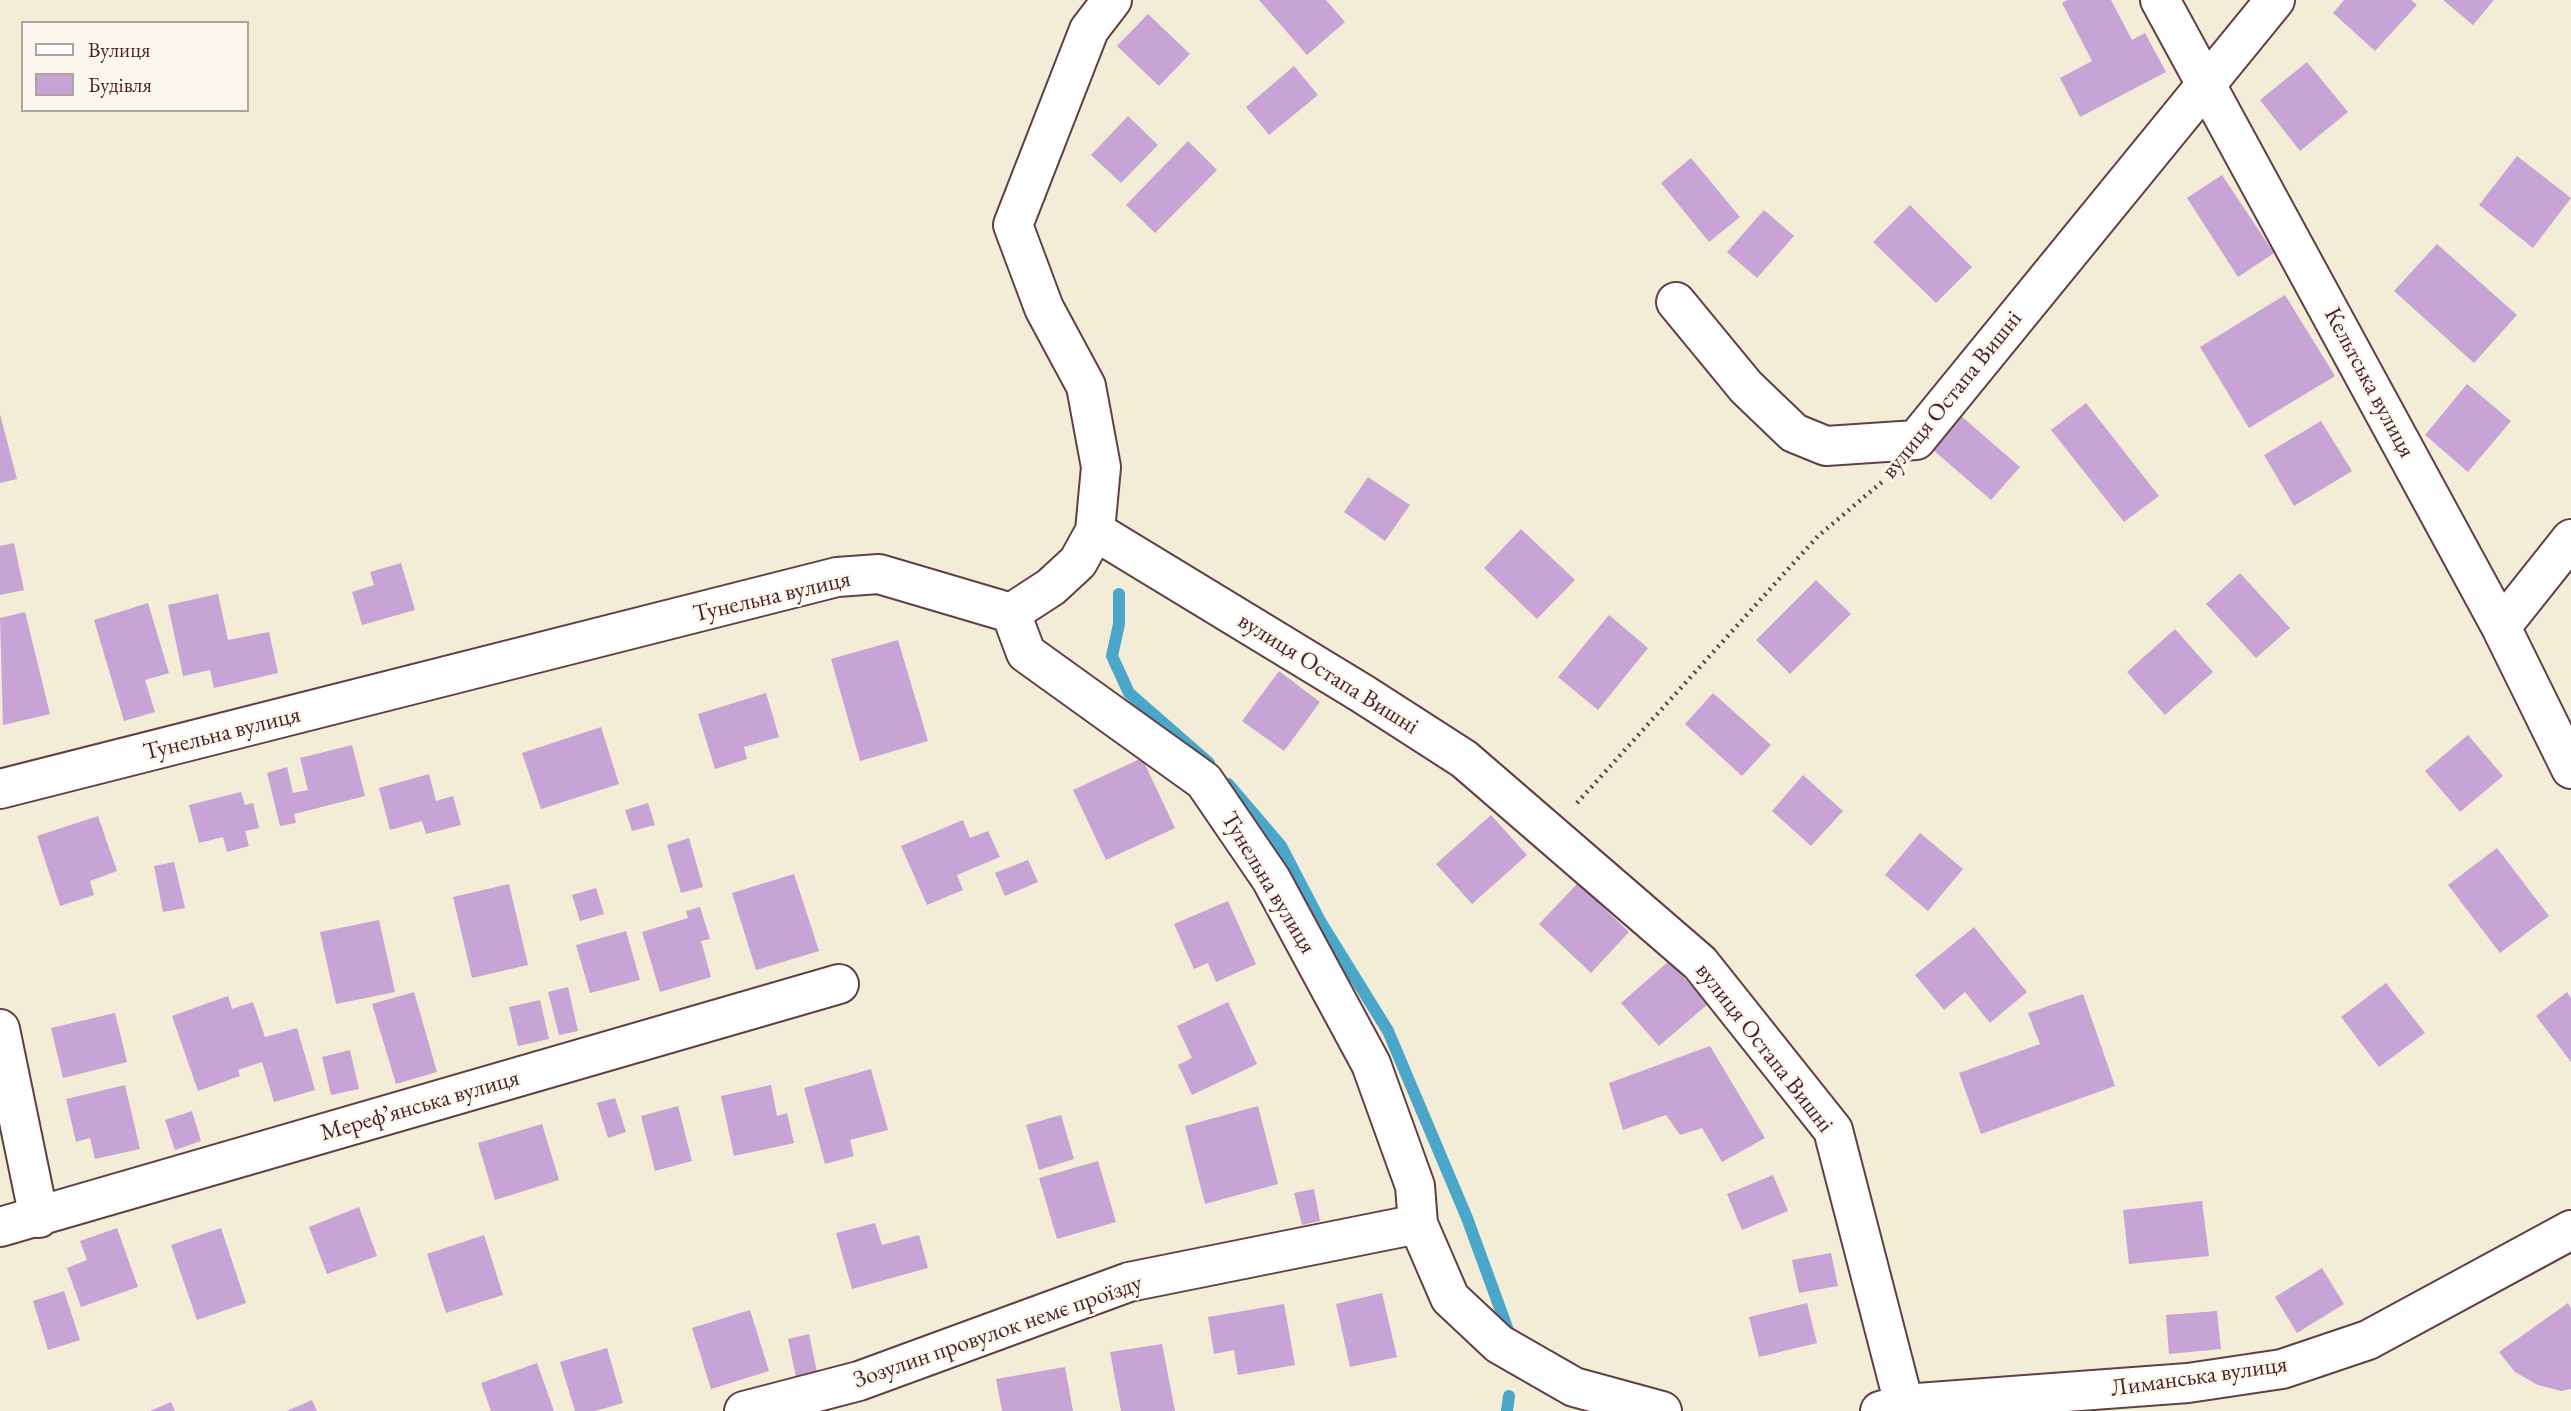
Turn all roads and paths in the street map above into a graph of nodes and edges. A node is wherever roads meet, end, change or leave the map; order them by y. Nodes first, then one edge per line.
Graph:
1 (1112, 0) edge
2 (2160, 0) edge
3 (2275, 0) edge
4 (2208, 83) junction
5 (1676, 302) dead end
6 (1916, 440) junction
7 (1096, 531) junction
8 (2571, 539) edge
9 (1011, 613) junction
10 (2501, 627) junction
11 (2571, 769) edge
12 (0, 789) edge
13 (1551, 832) junction
14 (839, 984) dead end
15 (0, 1029) edge
16 (39, 1218) junction
17 (1418, 1224) junction
18 (0, 1227) edge
19 (2571, 1230) edge
20 (1892, 1407) edge
21 (744, 1411) edge
22 (1662, 1411) edge

1 - 7 street
2 - 4 street, Кельтська вулиця
3 - 4 street, вулиця Остапа Вишні
4 - 6 street, вулиця Остапа Вишні
4 - 10 street, Кельтська вулиця
5 - 6 street
6 - 13 path, вулиця Остапа Вишні
7 - 9 street
7 - 13 street, вулиця Остапа Вишні
8 - 10 street
9 - 12 street, Тунельна вулиця
9 - 17 street, Тунельна вулиця
10 - 11 street, Кельтська вулиця
13 - 20 street, вулиця Остапа Вишні
14 - 16 street, Мерефʼянська вулиця
15 - 16 street
16 - 18 street, Мерефʼянська вулиця
17 - 21 street, Зозулин провулок немє проїзду
17 - 22 street
19 - 20 street, Лиманська вулиця

